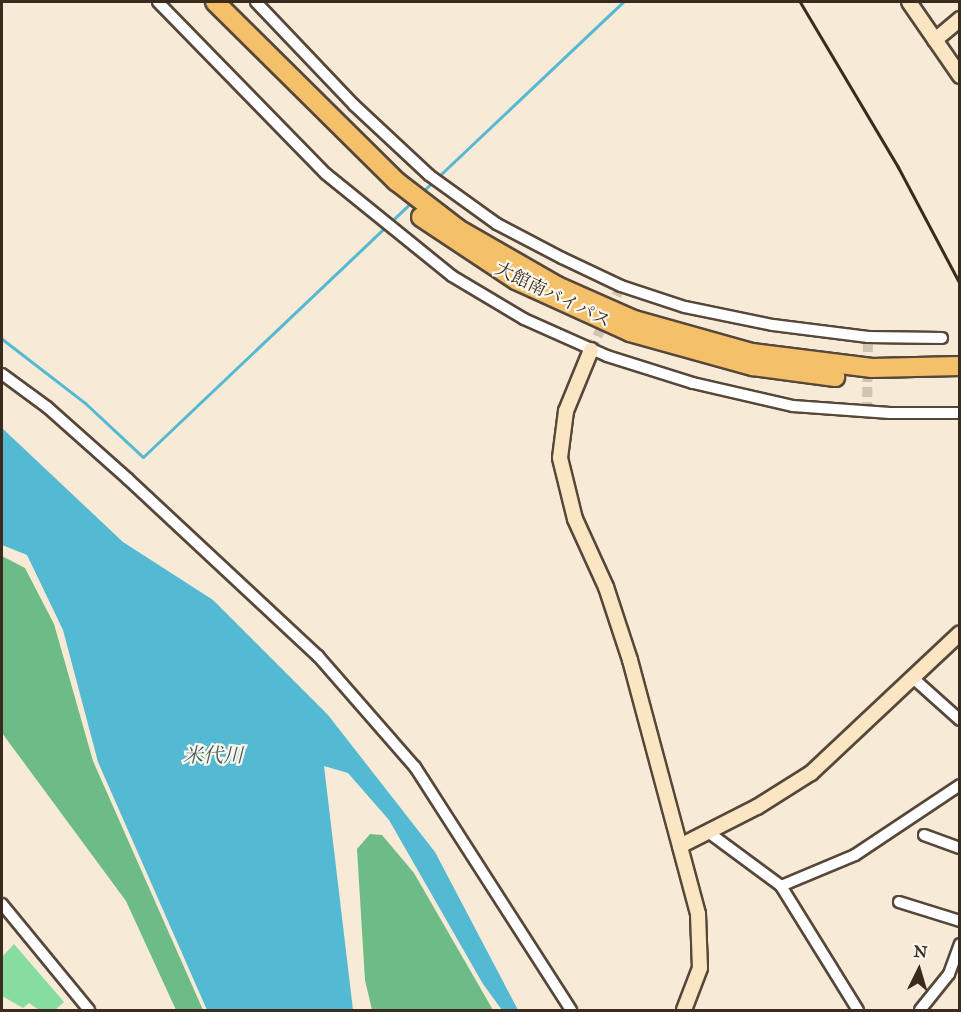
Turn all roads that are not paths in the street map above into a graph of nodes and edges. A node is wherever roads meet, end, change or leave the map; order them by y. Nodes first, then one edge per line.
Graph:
1 (158, 2) edge
2 (215, 2) edge
3 (256, 2) edge
4 (909, 2) edge
5 (960, 19) edge
6 (935, 40) junction
7 (960, 76) edge
8 (426, 214) junction
9 (942, 338) dead end
10 (591, 350) junction
11 (960, 366) edge
12 (2, 374) edge
13 (960, 378) edge
14 (960, 413) edge
15 (960, 633) edge
16 (913, 678) junction
17 (960, 720) edge
18 (960, 785) edge
19 (708, 832) junction
20 (924, 835) dead end
21 (680, 846) junction
22 (960, 848) edge
23 (781, 886) junction
24 (899, 902) dead end
25 (2, 904) edge
26 (960, 921) edge
27 (960, 944) edge
28 (89, 1011) edge
29 (571, 1011) edge
30 (684, 1011) edge
31 (858, 1011) edge
32 (920, 1011) edge

1 - 10 street
2 - 8 highway, 大館南バイパス
3 - 9 street
4 - 6 street
5 - 6 street
6 - 7 street
8 - 11 highway, 大館南バイパス
8 - 13 highway, 大館南バイパス
10 - 14 street
10 - 21 street
12 - 29 street
15 - 16 street
16 - 17 street
16 - 19 street
18 - 23 street
19 - 21 street
19 - 23 street
20 - 22 street
21 - 30 street
23 - 31 street
24 - 26 street
25 - 28 street
27 - 32 street

